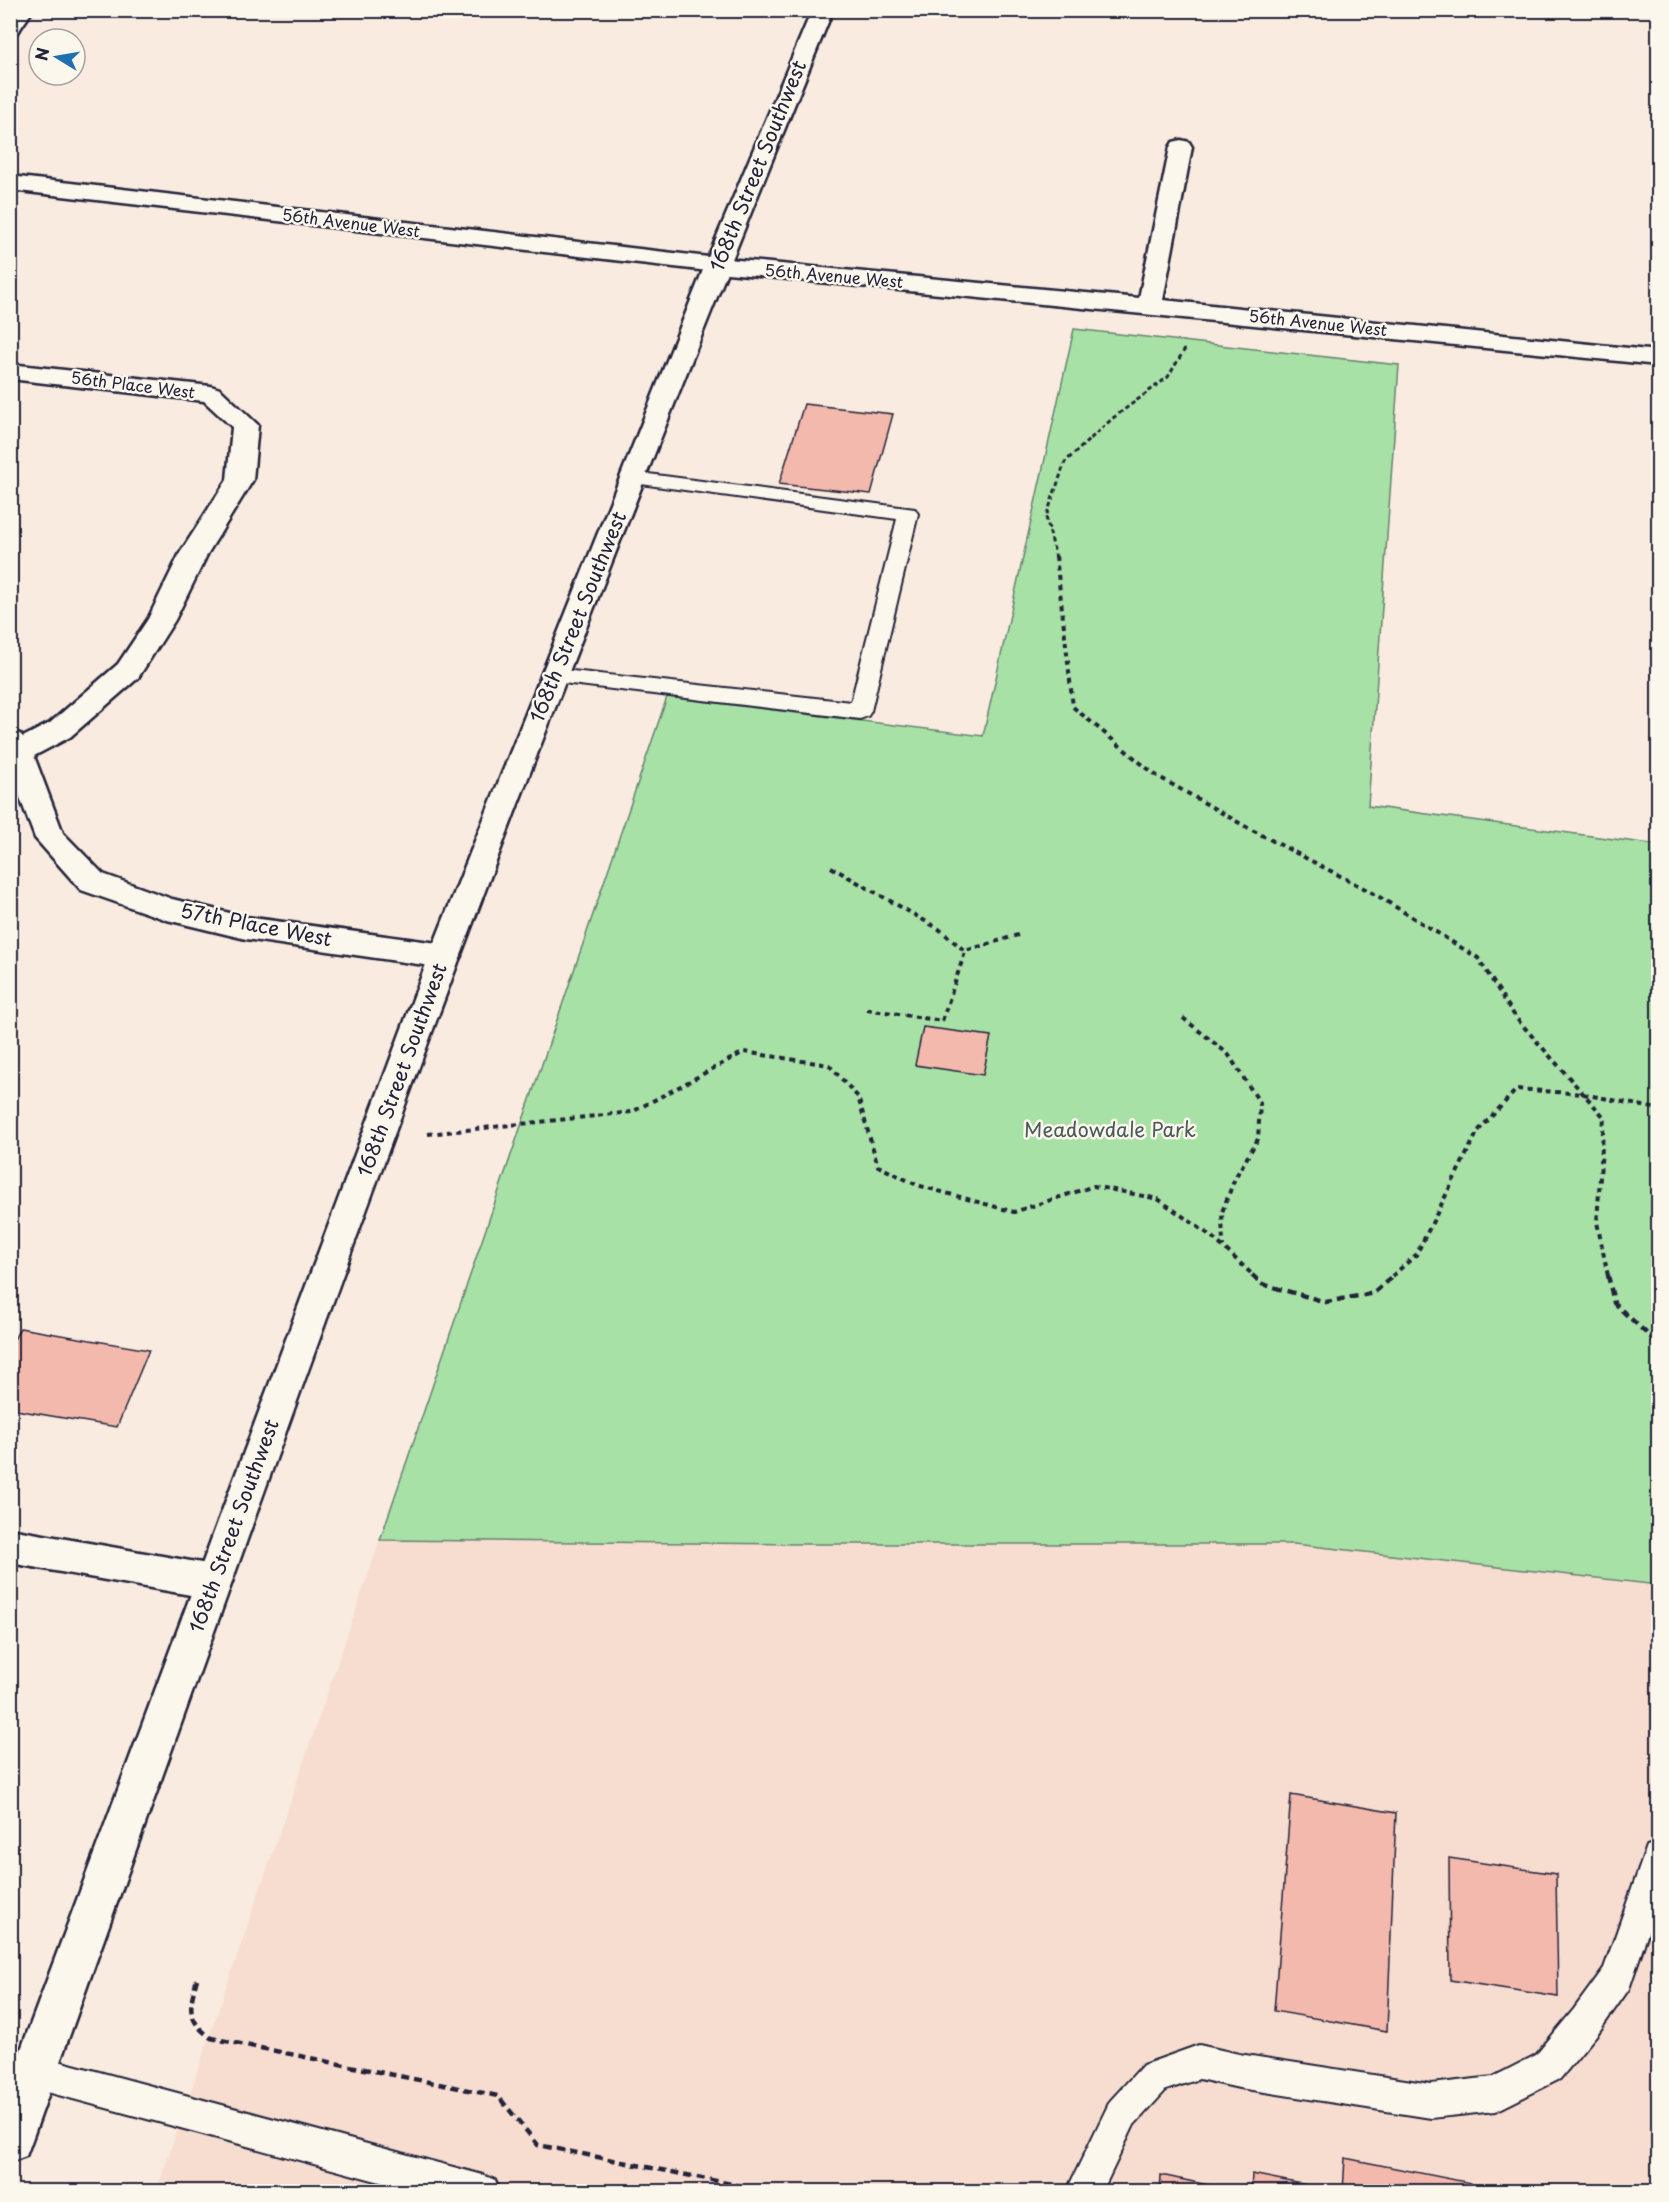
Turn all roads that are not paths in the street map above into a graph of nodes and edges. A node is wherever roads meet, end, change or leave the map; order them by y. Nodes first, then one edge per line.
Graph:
1 (24, 10) edge
2 (823, 10) edge
3 (10, 27) edge
4 (1181, 147) dead end
5 (10, 183) edge
6 (717, 265) junction
7 (1150, 306) junction
8 (1659, 358) edge
9 (10, 371) edge
10 (633, 478) junction
11 (554, 676) junction
12 (14, 747) edge
13 (445, 956) junction
14 (10, 1546) edge
15 (213, 1582) junction
16 (1659, 1857) edge
17 (36, 2072) junction
18 (10, 2140) edge
19 (483, 2192) edge
20 (1083, 2192) edge

1 - 3 street
2 - 6 street, 168th Street Southwest
4 - 7 street
5 - 6 street, 56th Avenue West
6 - 7 street, 56th Avenue West
6 - 10 street, 168th Street Southwest
7 - 8 street, 56th Avenue West
9 - 12 street, 56th Place West
10 - 11 street, 168th Street Southwest
10 - 11 lane
11 - 13 street, 168th Street Southwest
12 - 13 street, 57th Place West
13 - 15 street, 168th Street Southwest
14 - 15 street
15 - 17 street, 168th Street Southwest
16 - 20 lane
17 - 18 street, 168th Street Southwest
17 - 19 lane

